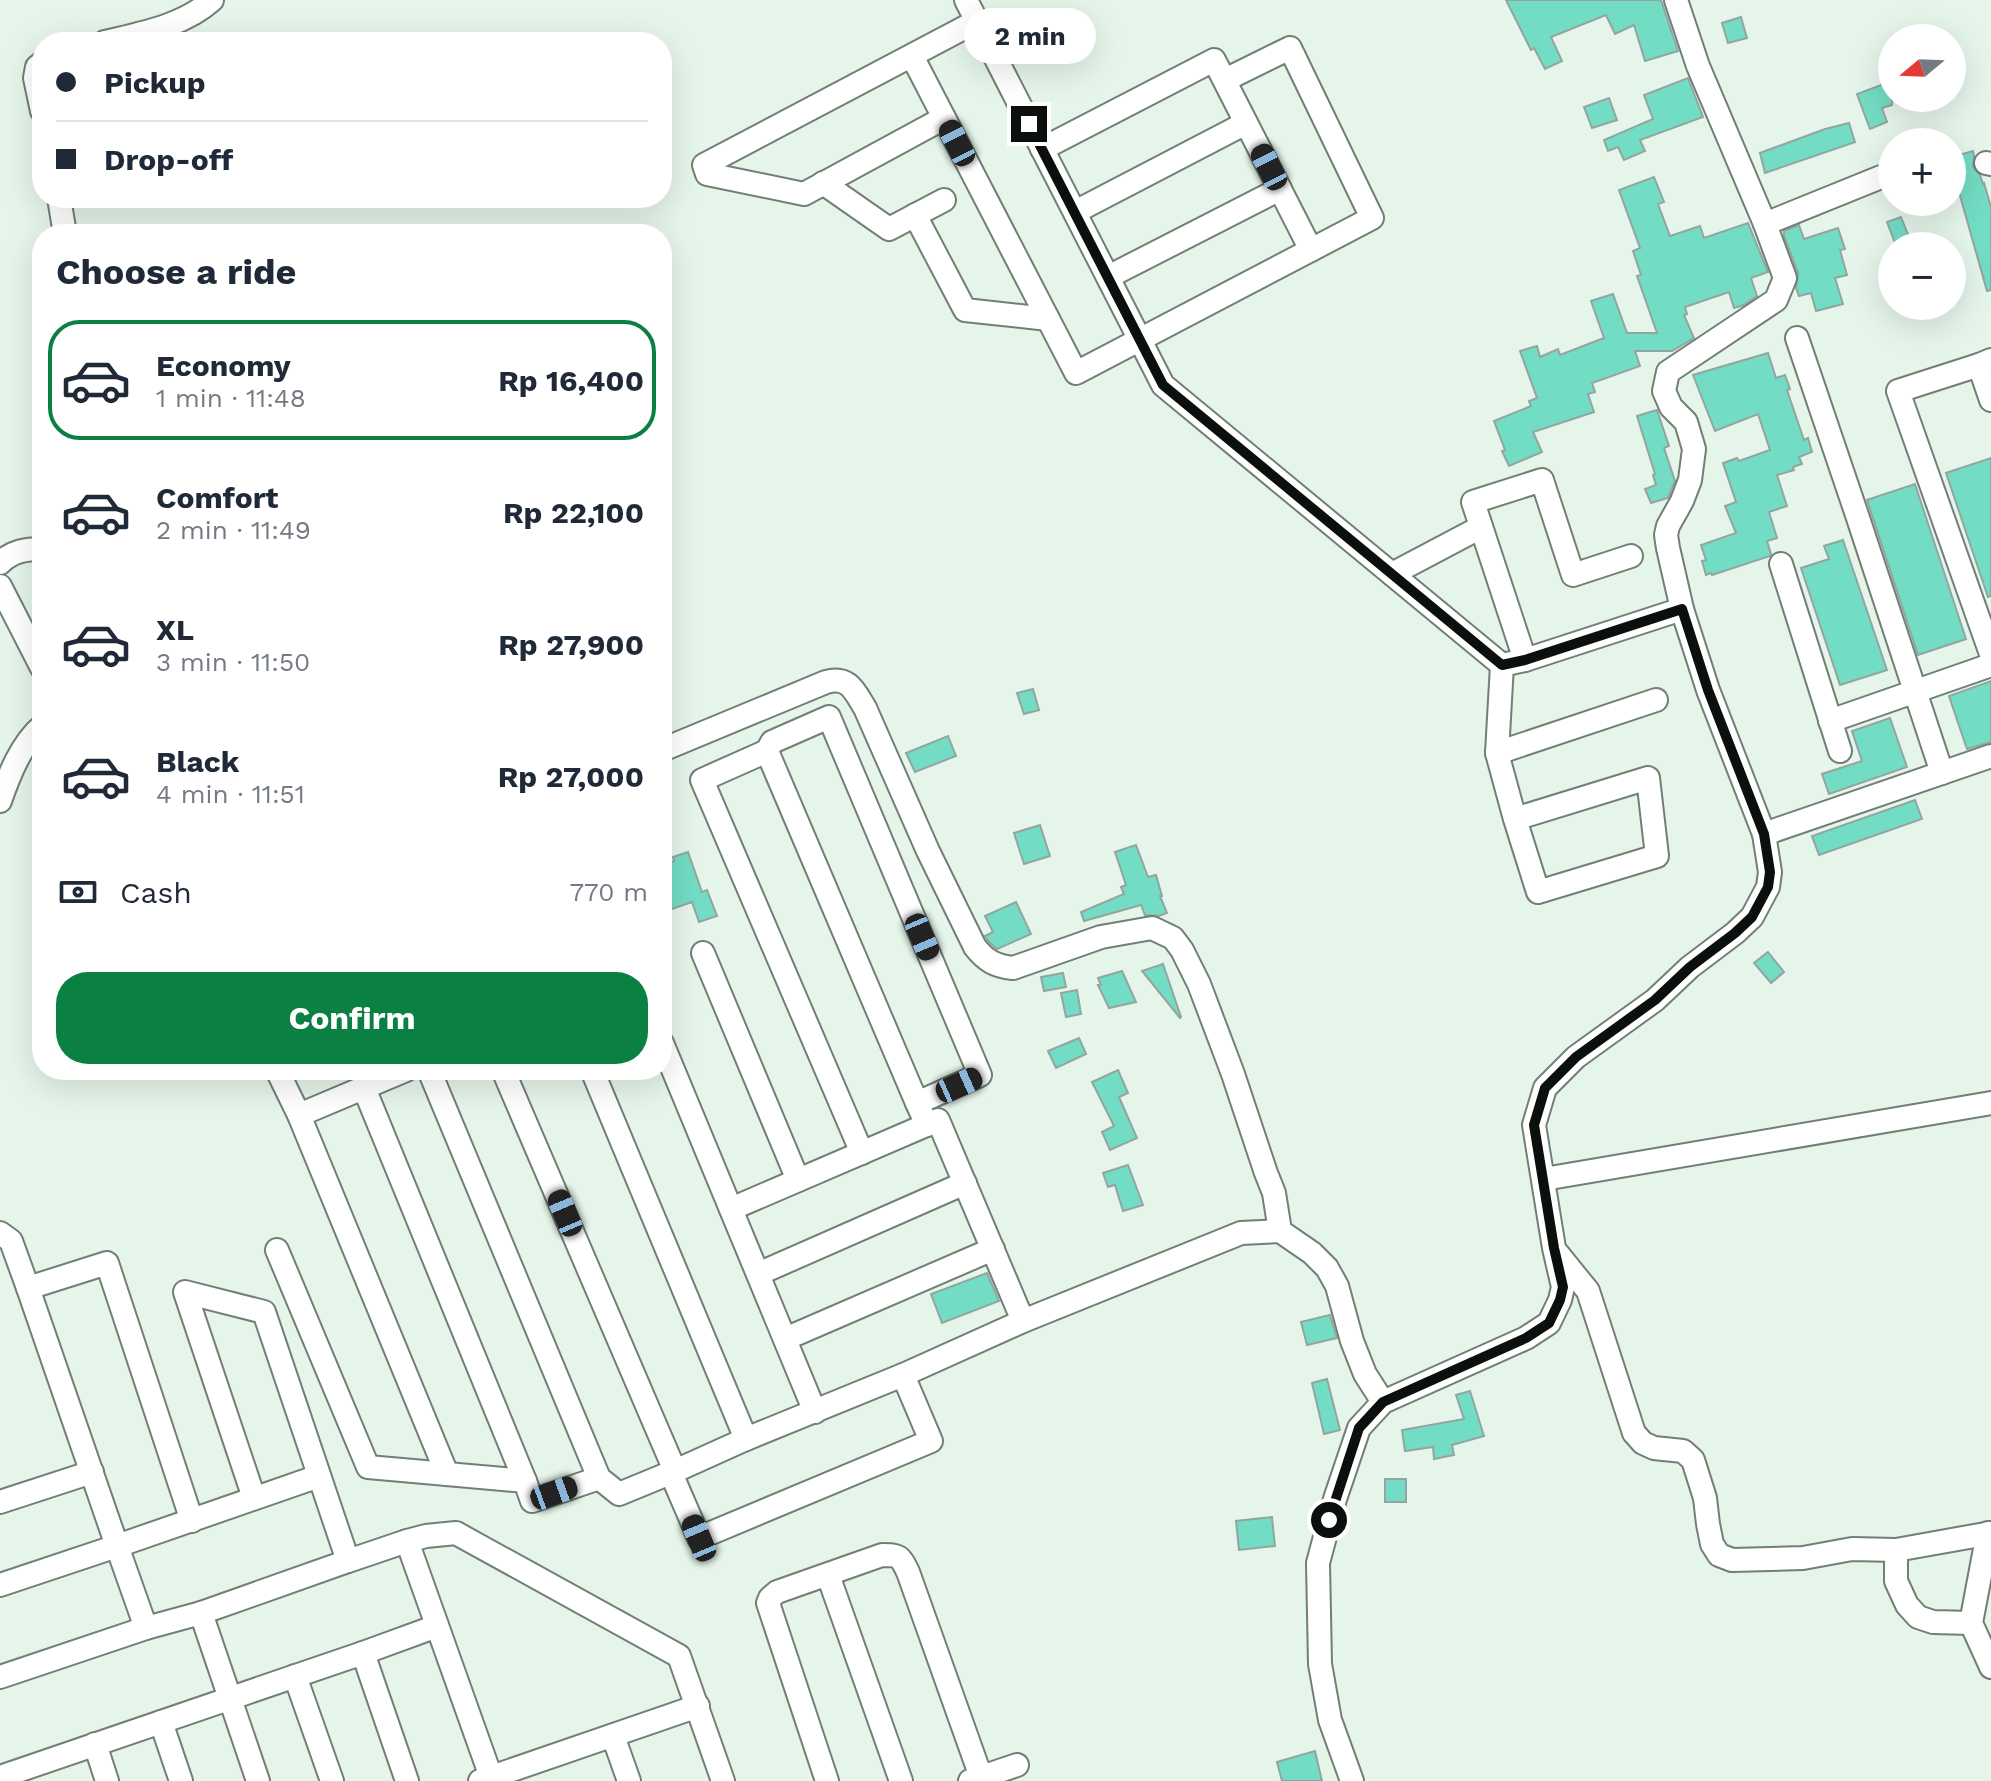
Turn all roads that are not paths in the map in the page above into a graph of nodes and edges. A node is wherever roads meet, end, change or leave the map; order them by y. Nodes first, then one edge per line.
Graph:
1 (212, 0) edge
2 (966, 0) edge
3 (1676, 0) edge
4 (977, 21) junction
5 (145, 32) edge
6 (912, 56) junction
7 (1225, 80) junction
8 (944, 118) junction
9 (1246, 123) junction
10 (1042, 149) junction
11 (1878, 178) edge
12 (823, 183) junction
13 (1280, 189) junction
14 (944, 200) dead end
15 (1075, 212) junction
16 (915, 215) junction
17 (1765, 224) junction
18 (1311, 250) junction
19 (1108, 277) junction
20 (1048, 319) junction
21 (1797, 338) dead end
22 (1140, 340) junction
23 (1985, 362) edge
24 (1991, 400) edge
25 (1481, 527) junction
26 (32, 549) edge
27 (1631, 556) dead end
28 (0, 563) edge
29 (1781, 564) dead end
30 (1392, 574) junction
31 (0, 586) edge
32 (1682, 609) junction
33 (32, 650) edge
34 (1991, 654) edge
35 (1525, 660) junction
36 (1502, 665) junction
37 (1991, 665) edge
38 (1915, 691) junction
39 (1656, 700) dead end
40 (1830, 721) junction
41 (32, 736) edge
42 (672, 746) edge
43 (767, 751) junction
44 (1840, 751) dead end
45 (1497, 753) junction
46 (1991, 756) edge
47 (1942, 773) junction
48 (0, 801) edge
49 (1515, 819) junction
50 (1764, 834) junction
51 (703, 953) dead end
52 (672, 1067) edge
53 (282, 1080) edge
54 (383, 1080) edge
55 (433, 1080) edge
56 (507, 1080) edge
57 (596, 1080) edge
58 (364, 1088) junction
59 (917, 1103) junction
60 (1991, 1103) edge
61 (299, 1115) junction
62 (927, 1125) junction
63 (862, 1153) junction
64 (1544, 1179) junction
65 (798, 1180) junction
66 (965, 1183) junction
67 (731, 1209) junction
68 (1280, 1231) junction
69 (0, 1233) edge
70 (1554, 1248) junction
71 (993, 1249) junction
72 (277, 1250) dead end
73 (758, 1274) junction
74 (28, 1288) junction
75 (1023, 1321) junction
76 (785, 1339) junction
77 (903, 1375) junction
78 (1383, 1402) junction
79 (815, 1412) junction
80 (746, 1439) junction
81 (92, 1472) junction
82 (673, 1472) junction
83 (447, 1474) junction
84 (319, 1476) junction
85 (599, 1478) junction
86 (525, 1481) junction
87 (254, 1498) junction
88 (0, 1502) edge
89 (192, 1521) junction
90 (1989, 1533) edge
91 (407, 1541) junction
92 (117, 1546) junction
93 (1896, 1550) junction
94 (348, 1561) junction
95 (828, 1575) junction
96 (0, 1585) edge
97 (201, 1613) junction
98 (1971, 1623) junction
99 (437, 1626) junction
100 (146, 1628) junction
101 (363, 1653) junction
102 (1991, 1667) edge
103 (295, 1676) junction
104 (0, 1677) edge
105 (230, 1698) junction
106 (698, 1706) junction
107 (161, 1722) junction
108 (613, 1736) junction
109 (95, 1744) junction
110 (1017, 1765) dead end
111 (29, 1774) edge
112 (0, 1777) edge
113 (485, 1779) edge
114 (975, 1779) edge
115 (107, 1781) edge
116 (181, 1781) edge
117 (258, 1781) edge
118 (332, 1781) edge
119 (407, 1781) edge
120 (629, 1781) edge
121 (723, 1781) edge
122 (827, 1781) edge
123 (901, 1781) edge
124 (1352, 1781) edge

1 - 5 street
2 - 4 street
3 - 17 street
4 - 6 street
4 - 10 street
6 - 8 street
6 - 12 street
7 - 9 street
7 - 10 street
7 - 18 street
8 - 12 street
8 - 20 street
9 - 13 street
9 - 15 street
10 - 15 street
11 - 17 street
12 - 16 street
13 - 18 street
13 - 19 street
14 - 16 street
15 - 19 street
16 - 20 street
17 - 32 street
18 - 22 street
19 - 22 street
20 - 22 street
21 - 38 street
22 - 30 street
23 - 24 street
23 - 34 street
25 - 27 street
25 - 30 street
25 - 35 street
26 - 28 street
29 - 40 street
30 - 36 street
31 - 33 street
32 - 35 street
32 - 50 street
35 - 36 street
36 - 45 street
37 - 38 street
38 - 40 street
38 - 47 street
39 - 45 street
40 - 44 street
41 - 48 street
42 - 68 street
43 - 59 street
43 - 59 street
43 - 63 street
45 - 49 street
46 - 47 street
47 - 50 street
49 - 49 street
50 - 64 street
51 - 65 street
52 - 67 street
53 - 61 street
54 - 58 street
55 - 85 street
56 - 82 street
57 - 80 street
58 - 61 street
58 - 86 street
59 - 62 street
60 - 64 street
61 - 83 street
62 - 63 street
62 - 66 street
63 - 65 street
64 - 70 street
65 - 67 street
66 - 71 street
66 - 73 street
67 - 73 street
68 - 75 street
68 - 78 street
69 - 74 street
70 - 78 street
70 - 93 street
71 - 75 street
71 - 76 street
72 - 83 street
73 - 76 street
74 - 81 street
74 - 89 street
75 - 77 street
76 - 79 street
77 - 79 street
77 - 82 street
78 - 124 street
79 - 80 street
80 - 82 street
81 - 88 street
81 - 92 street
82 - 85 street
83 - 86 street
84 - 87 street
84 - 87 street
84 - 94 street
85 - 86 street
87 - 89 street
89 - 92 street
90 - 93 street
90 - 98 street
91 - 94 street
91 - 99 street
91 - 106 street
92 - 96 street
92 - 100 street
93 - 98 street
94 - 97 street
95 - 114 street
95 - 122 street
95 - 123 street
97 - 100 street
97 - 105 street
98 - 102 street
99 - 101 street
99 - 113 street
100 - 104 street
101 - 103 street
101 - 119 street
103 - 105 street
103 - 118 street
105 - 107 street
105 - 117 street
106 - 108 street
106 - 121 street
107 - 109 street
107 - 116 street
108 - 113 street
108 - 120 street
109 - 111 street
109 - 115 street
110 - 114 street
111 - 112 street

